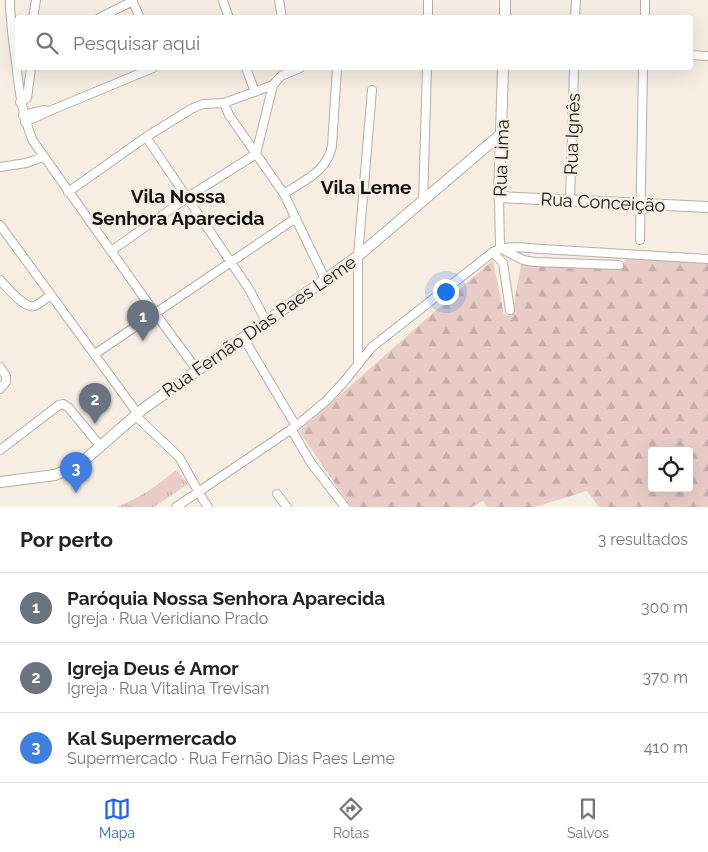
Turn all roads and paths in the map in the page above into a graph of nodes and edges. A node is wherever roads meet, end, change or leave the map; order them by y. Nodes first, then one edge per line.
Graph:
1 (10, 0) edge
2 (36, 0) edge
3 (279, 0) edge
4 (428, 0) edge
5 (505, 0) edge
6 (576, 0) edge
7 (645, 0) edge
8 (133, 1) edge
9 (223, 1) edge
10 (34, 15) edge
11 (105, 15) edge
12 (139, 15) edge
13 (228, 15) edge
14 (282, 15) edge
15 (428, 15) edge
16 (505, 15) edge
17 (575, 15) edge
18 (645, 15) edge
19 (693, 55) edge
20 (708, 56) edge
21 (15, 63) edge
22 (16, 70) edge
23 (31, 70) edge
24 (148, 70) edge
25 (247, 70) edge
26 (282, 70) edge
27 (293, 70) edge
28 (337, 70) edge
29 (427, 70) edge
30 (503, 70) edge
31 (574, 70) edge
32 (644, 70) edge
33 (281, 76) junction
34 (273, 85) junction
35 (372, 90) dead end
36 (255, 92) junction
37 (20, 102) junction
38 (224, 103) junction
39 (24, 119) junction
40 (501, 134) junction
41 (146, 137) junction
42 (256, 154) junction
43 (43, 157) junction
44 (0, 167) edge
45 (68, 192) junction
46 (284, 194) junction
47 (499, 196) junction
48 (188, 197) junction
49 (570, 200) junction
50 (423, 202) junction
51 (641, 204) junction
52 (708, 207) edge
53 (296, 218) junction
54 (0, 225) edge
55 (640, 240) dead end
56 (497, 250) junction
57 (111, 251) junction
58 (358, 256) junction
59 (708, 259) edge
60 (231, 263) junction
61 (619, 265) dead end
62 (325, 279) junction
63 (0, 280) edge
64 (51, 295) junction
65 (510, 310) dead end
66 (155, 313) junction
67 (266, 320) junction
68 (243, 337) junction
69 (95, 354) junction
70 (358, 363) junction
71 (0, 367) edge
72 (197, 370) junction
73 (0, 389) edge
74 (136, 414) junction
75 (293, 427) junction
76 (101, 447) junction
77 (0, 450) edge
78 (0, 482) edge
79 (198, 492) junction
80 (277, 494) dead end
81 (176, 507) edge
82 (208, 507) edge
83 (287, 507) edge
84 (345, 507) edge

1 - 21 street
2 - 10 street
3 - 14 street
4 - 15 street
5 - 16 main road
6 - 17 street
7 - 18 street
8 - 11 street
8 - 12 street
9 - 13 street
19 - 20 street
22 - 37 street
23 - 37 street
24 - 39 street
25 - 36 street
26 - 33 street
27 - 33 street
28 - 46 street
29 - 50 street
30 - 40 main road, Rua Lima
31 - 49 street, Rua Ignês
32 - 51 street
33 - 34 street
34 - 36 street
34 - 42 street
35 - 58 street
36 - 38 street
37 - 39 street
38 - 41 street
38 - 42 street
39 - 43 street
40 - 47 main road, Rua Lima
40 - 50 main road, Rua Fernão Dias Paes Leme
41 - 45 street
41 - 48 street
42 - 46 street
42 - 48 street
43 - 44 street
43 - 45 street
45 - 57 street
46 - 53 street
47 - 49 main road, Rua Conceição
47 - 56 street, Rua Lima
48 - 57 street
48 - 60 street
49 - 51 main road, Rua Conceição
50 - 58 main road, Rua Fernão Dias Paes Leme
51 - 52 main road, Rua Conceição
51 - 55 street
53 - 60 street
53 - 62 street
54 - 64 street
56 - 59 street
56 - 61 street
56 - 65 street
56 - 70 street
57 - 66 street
58 - 62 main road, Rua Fernão Dias Paes Leme
58 - 70 street
60 - 66 street
60 - 67 street
62 - 67 main road, Rua Fernão Dias Paes Leme
63 - 64 street
64 - 69 street
66 - 69 street
66 - 72 street
67 - 68 main road, Rua Fernão Dias Paes Leme
68 - 72 main road, Rua Fernão Dias Paes Leme
68 - 75 street
69 - 74 street
70 - 75 street
71 - 73 street
72 - 74 main road, Rua Fernão Dias Paes Leme
74 - 76 main road, Rua Fernão Dias Paes Leme
74 - 79 street
75 - 79 street
75 - 84 street
76 - 77 street
76 - 78 main road, Rua Fernão Dias Paes Leme
79 - 81 street
79 - 82 street
80 - 83 street

